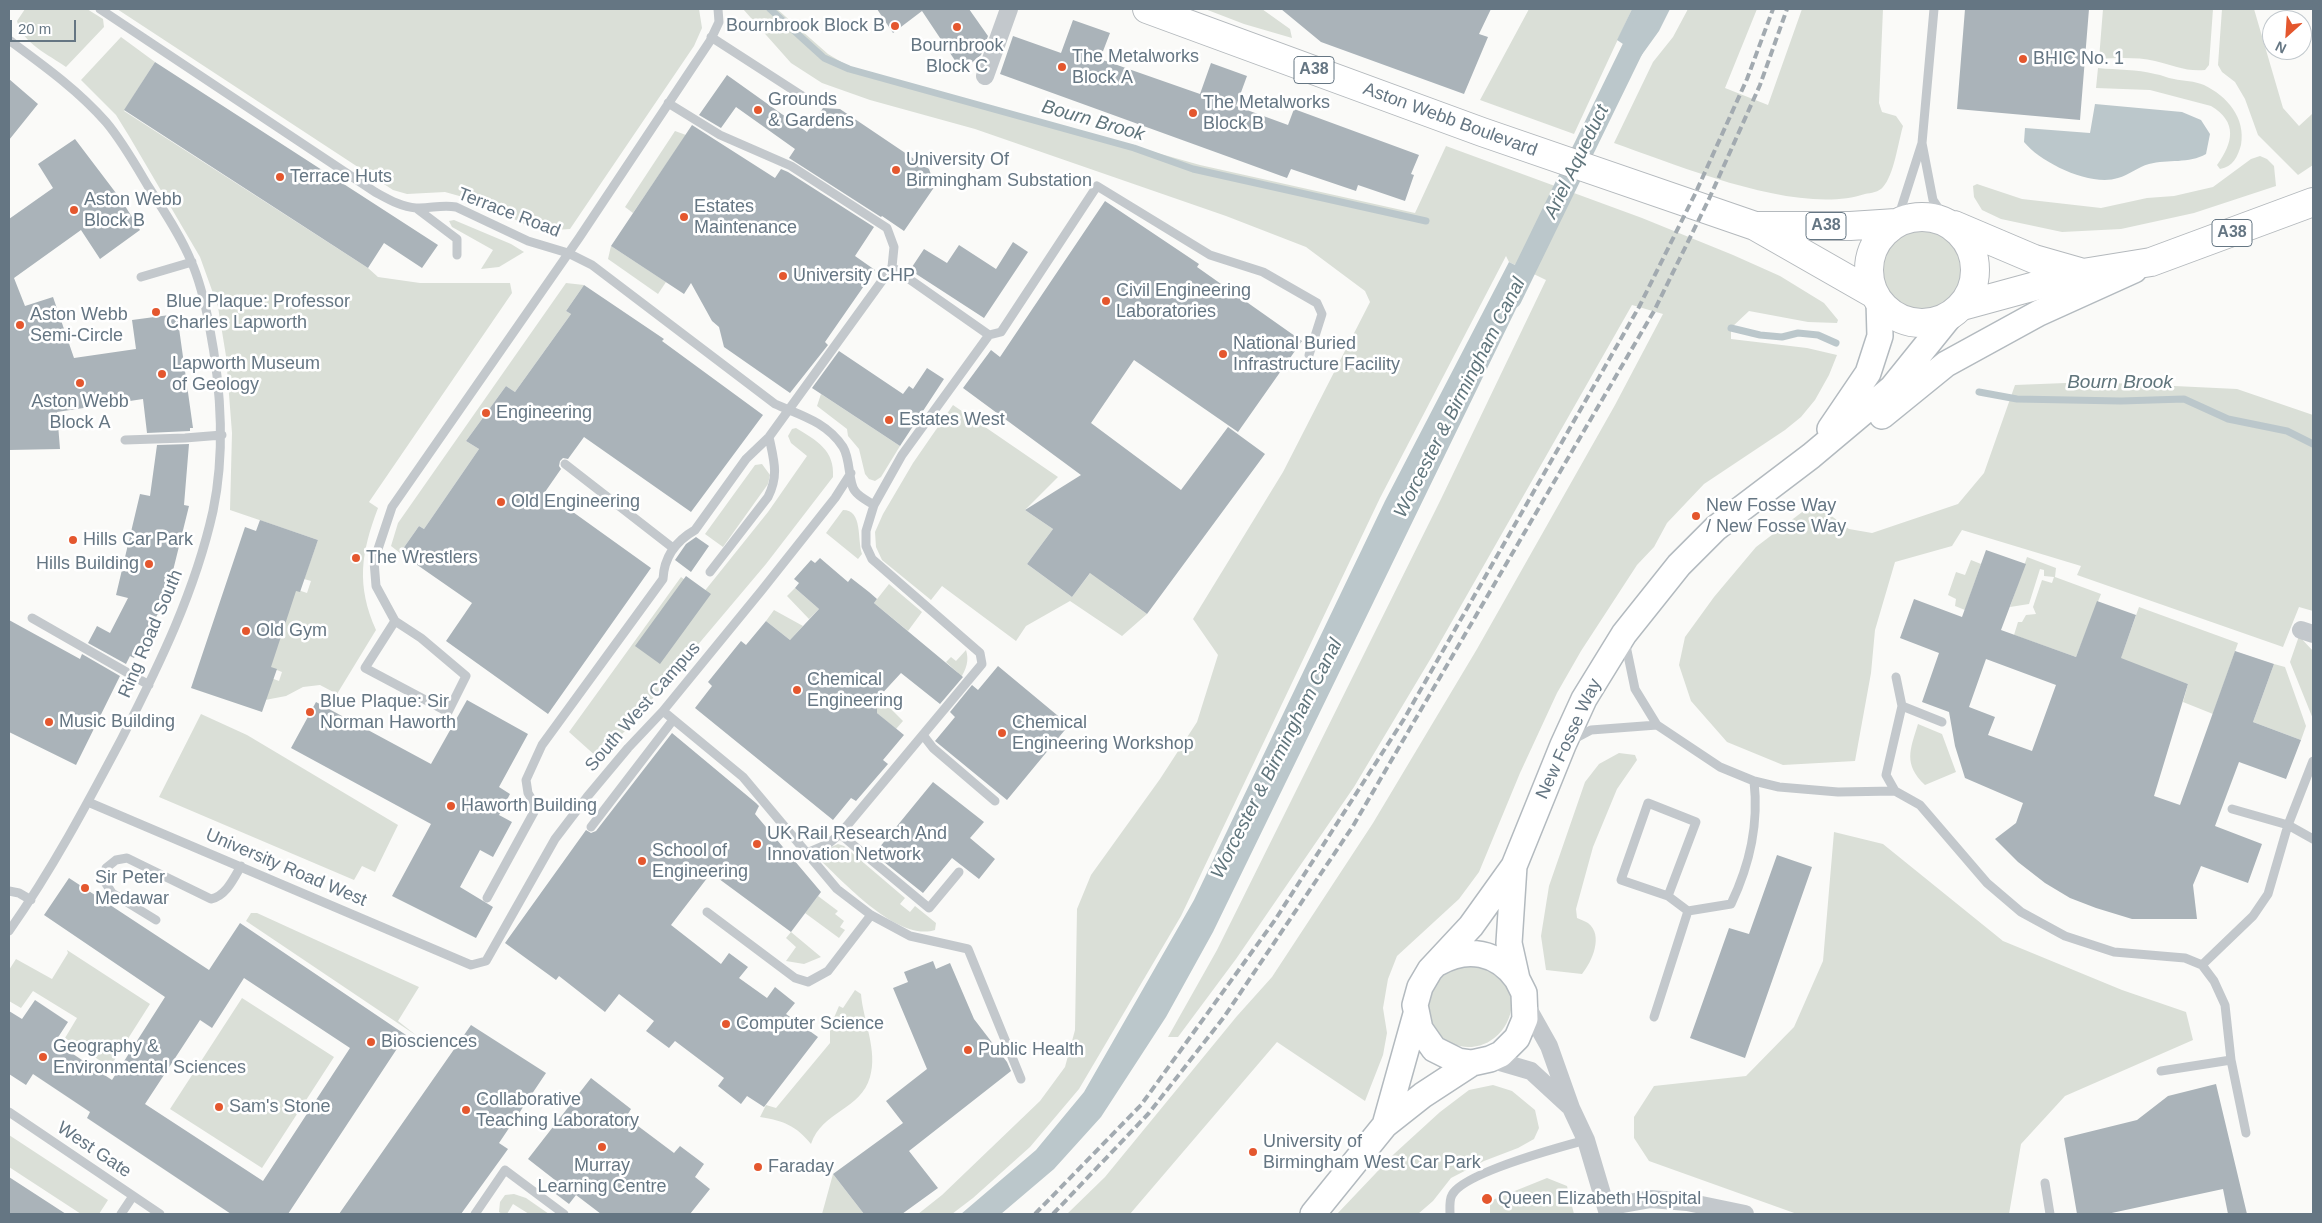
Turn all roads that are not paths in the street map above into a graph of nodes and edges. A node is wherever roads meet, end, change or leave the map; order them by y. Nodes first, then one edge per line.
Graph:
1 (100, 9) edge
2 (718, 9) edge
3 (1009, 9) edge
4 (1147, 9) edge
5 (1934, 9) edge
6 (712, 37) junction
7 (9, 40) edge
8 (985, 76) dead end
9 (807, 99) dead end
10 (668, 103) junction
11 (1922, 143) junction
12 (2313, 202) edge
13 (416, 208) junction
14 (1896, 223) junction
15 (1948, 223) junction
16 (1756, 226) junction
17 (568, 253) junction
18 (457, 255) dead end
19 (192, 262) junction
20 (2151, 262) junction
21 (892, 267) junction
22 (2083, 273) junction
23 (141, 277) dead end
24 (1877, 298) junction
25 (1956, 311) junction
26 (989, 335) junction
27 (1309, 355) dead end
28 (788, 410) junction
29 (222, 435) junction
30 (769, 437) junction
31 (126, 440) dead end
32 (1811, 456) junction
33 (565, 464) dead end
34 (851, 473) junction
35 (874, 504) junction
36 (673, 548) junction
37 (710, 572) dead end
38 (32, 618) dead end
39 (395, 621) junction
40 (1624, 634) junction
41 (1896, 677) dead end
42 (149, 685) junction
43 (1902, 706) junction
44 (662, 711) junction
45 (673, 720) junction
46 (1942, 722) dead end
47 (1657, 724) junction
48 (923, 735) junction
49 (1563, 745) junction
50 (2313, 761) edge
51 (1754, 781) junction
52 (1895, 791) junction
53 (996, 801) dead end
54 (88, 802) junction
55 (2232, 809) dead end
56 (2288, 825) junction
57 (590, 827) dead end
58 (840, 834) junction
59 (2313, 839) edge
60 (807, 853) junction
61 (241, 866) junction
62 (1514, 866) junction
63 (959, 872) dead end
64 (9, 891) edge
65 (1668, 896) junction
66 (487, 898) dead end
67 (31, 900) junction
68 (1688, 911) junction
69 (707, 912) dead end
70 (871, 915) junction
71 (156, 920) dead end
72 (9, 931) edge
73 (1437, 964) junction
74 (471, 965) joint
75 (2202, 965) junction
76 (1517, 978) junction
77 (1526, 1005) junction
78 (1416, 1014) junction
79 (1654, 1017) dead end
80 (2231, 1060) junction
81 (1481, 1061) junction
82 (2162, 1071) dead end
83 (1020, 1079) dead end
84 (1571, 1108) junction
85 (9, 1112) edge
86 (1384, 1125) junction
87 (2246, 1133) dead end
88 (1586, 1140) junction
89 (2045, 1183) dead end
90 (133, 1196) junction
91 (1607, 1211) edge
92 (121, 1214) edge
93 (160, 1214) edge
94 (475, 1214) edge
95 (564, 1214) edge
96 (1313, 1214) edge
97 (1450, 1214) edge
98 (1745, 1214) edge
99 (2050, 1214) edge

1 - 13 lane, Terrace Road
2 - 6 lane
3 - 8 street
4 - 16 highway, Aston Webb Boulevard / A38
5 - 11 lane
6 - 9 lane
6 - 10 lane
7 - 19 lane, Ring Road South
10 - 17 lane
10 - 21 lane
11 - 14 lane
11 - 15 lane
12 - 20 highway, A38
13 - 17 lane, Terrace Road
13 - 18 lane
14 - 15 highway, A38
14 - 16 highway, Aston Webb Boulevard / A38
14 - 24 highway
15 - 22 highway, A38
15 - 25 highway, A38
16 - 24 highway, Aston Webb Boulevard / A38
17 - 28 lane, Terrace Road
17 - 39 lane
19 - 23 lane
19 - 29 lane, Ring Road South
20 - 22 highway, A38
20 - 32 street, New Fosse Way
21 - 26 lane
21 - 28 lane
22 - 25 highway, A38
24 - 25 highway, A38
24 - 32 street, New Fosse Way
25 - 32 street, New Fosse Way
26 - 27 lane
26 - 35 lane
28 - 30 lane
28 - 34 lane, Terrace Road
29 - 31 lane
29 - 42 lane, Ring Road South
30 - 36 lane
30 - 37 lane
32 - 40 street, New Fosse Way
33 - 36 lane
34 - 35 lane, Terrace Road
34 - 44 lane, South West Campus
35 - 48 lane
36 - 66 lane
38 - 42 lane
39 - 39 lane
40 - 47 lane
40 - 49 street, New Fosse Way
41 - 43 lane
42 - 54 lane, Ring Road South
43 - 46 lane
43 - 52 lane
44 - 45 lane
44 - 74 lane, South West Campus
45 - 57 lane
45 - 60 lane
47 - 49 lane
47 - 51 lane
48 - 53 lane
48 - 58 lane
49 - 62 street, New Fosse Way
50 - 56 lane
51 - 52 lane
51 - 68 lane
52 - 75 lane
54 - 61 lane, University Road West
54 - 67 lane, Ring Road South
55 - 56 lane
56 - 59 lane
56 - 75 lane
58 - 60 lane
58 - 63 lane
60 - 70 lane
61 - 71 lane
61 - 74 lane, University Road West
62 - 73 street, New Fosse Way
62 - 76 street, New Fosse Way
64 - 67 lane
65 - 65 lane
65 - 68 lane
67 - 72 lane, Ring Road South
68 - 79 lane
69 - 70 lane
70 - 83 lane
73 - 76 street, New Fosse Way
73 - 78 street, New Fosse Way
75 - 80 lane
76 - 77 street, New Fosse Way
77 - 81 street, New Fosse Way
77 - 84 street
78 - 81 street
78 - 86 street, New Fosse Way
80 - 82 lane
80 - 87 lane
81 - 84 street
81 - 86 street, New Fosse Way
84 - 88 street
85 - 90 lane, West Gate
86 - 96 street, New Fosse Way
88 - 91 street
88 - 97 lane
89 - 99 lane
90 - 92 lane
90 - 93 lane, West Gate
91 - 98 street
94 - 95 lane

